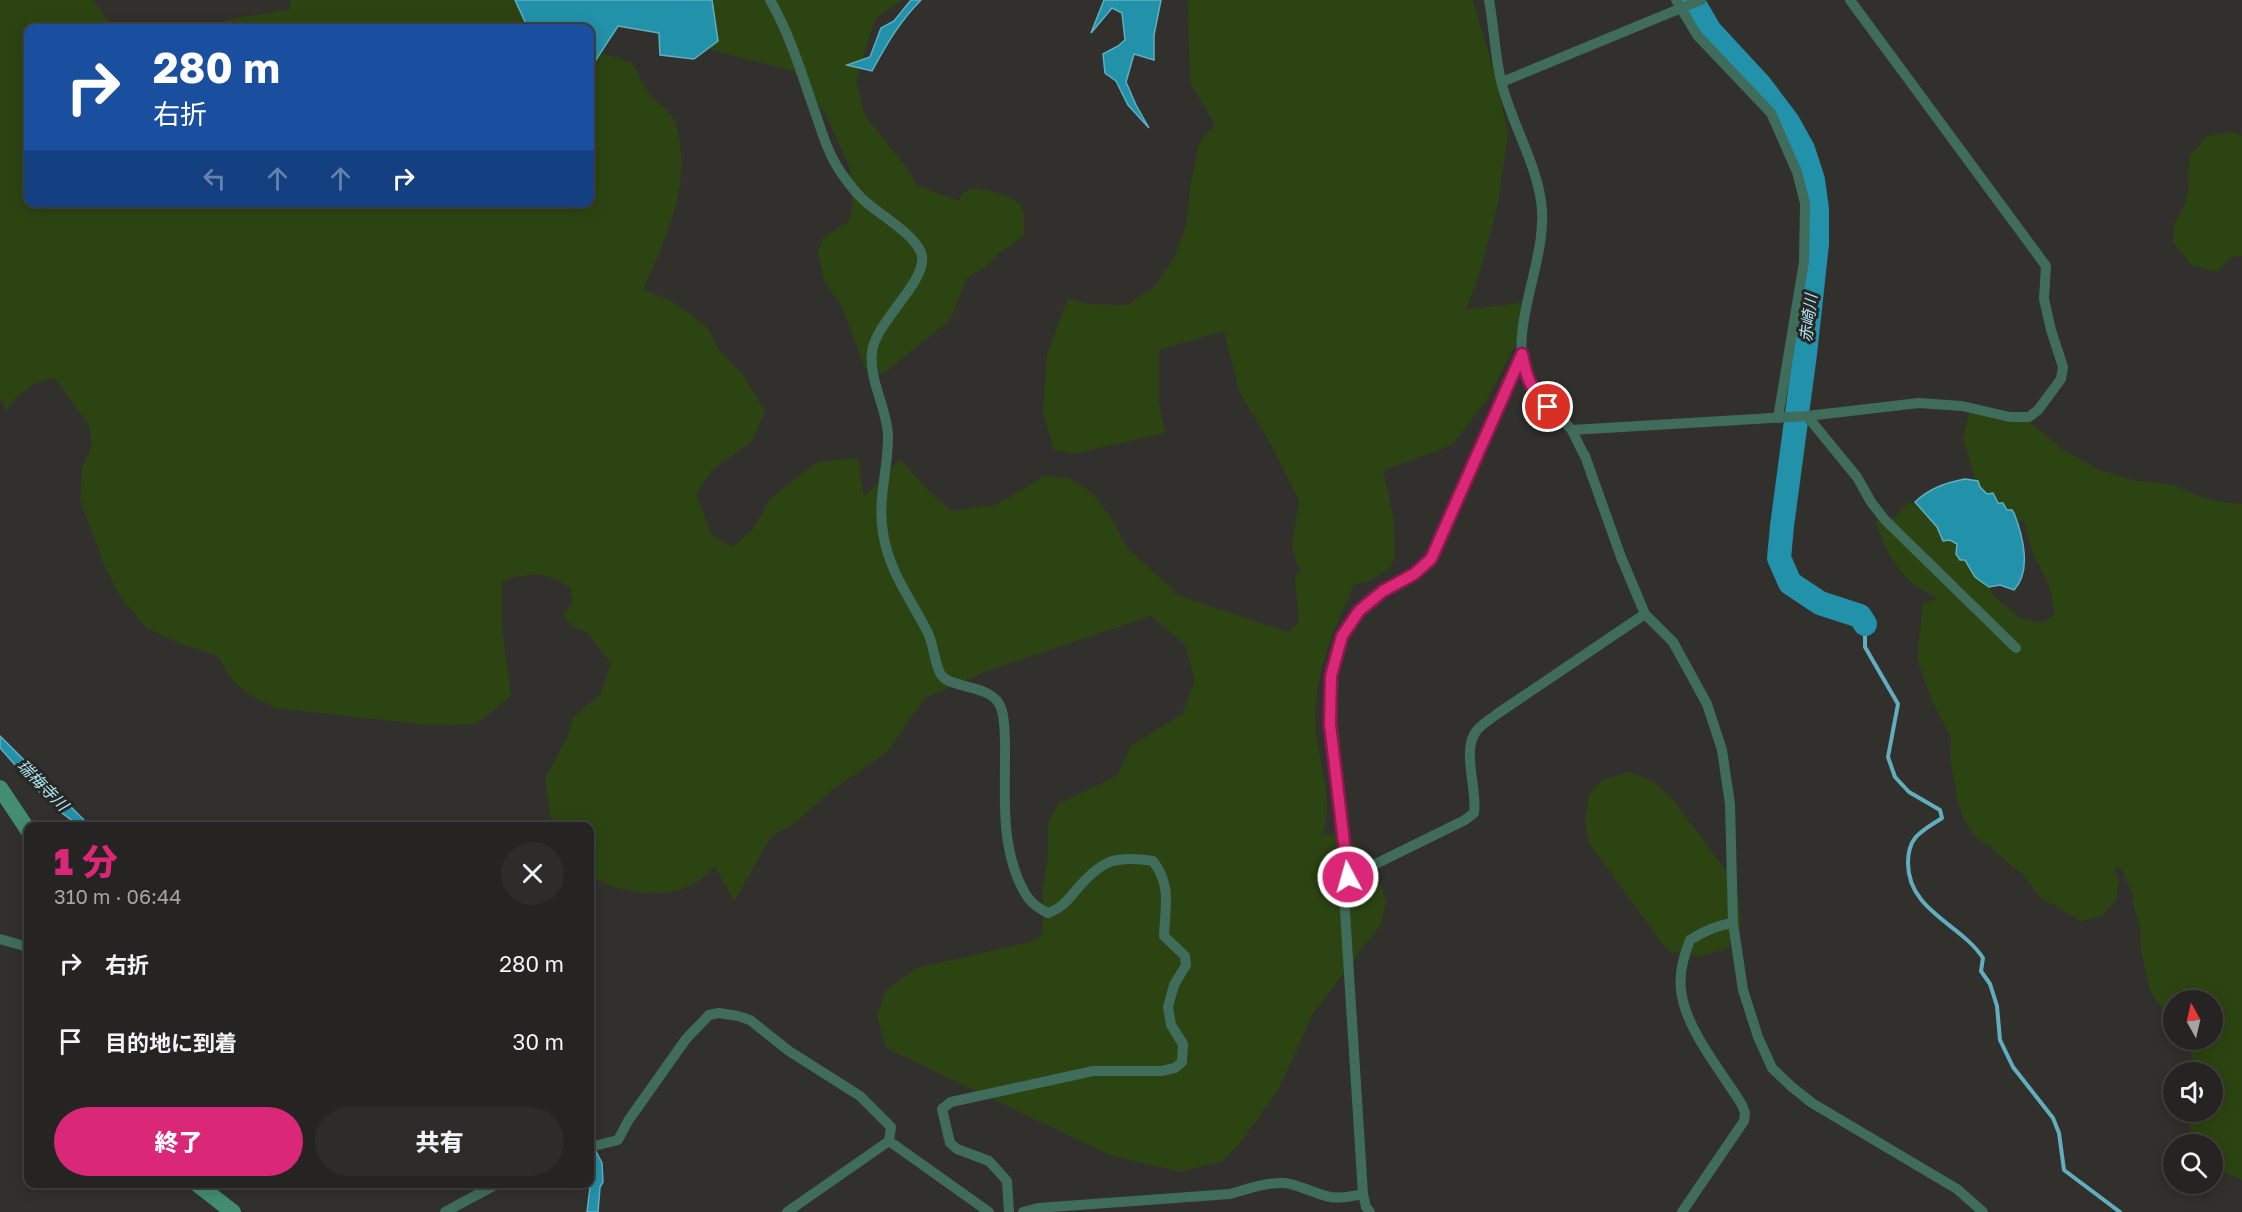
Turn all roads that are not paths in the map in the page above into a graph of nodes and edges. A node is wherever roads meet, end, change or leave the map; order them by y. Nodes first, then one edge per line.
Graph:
1 (770, 0) edge
2 (1489, 0) edge
3 (1701, 0) edge
4 (1851, 0) edge
5 (1678, 4) edge
6 (1502, 82) junction
7 (1522, 354) junction
8 (1807, 416) junction
9 (1778, 418) junction
10 (1572, 429) junction
11 (1645, 614) junction
12 (2016, 648) dead end
13 (0, 788) edge
14 (24, 824) edge
15 (1348, 877) junction
16 (1734, 923) junction
17 (0, 939) edge
18 (24, 946) edge
19 (889, 1141) junction
20 (594, 1146) edge
21 (203, 1188) edge
22 (490, 1188) edge
23 (1363, 1194) junction
24 (233, 1212) edge
25 (445, 1212) edge
26 (787, 1212) edge
27 (989, 1212) edge
28 (1009, 1212) edge
29 (1023, 1212) edge
30 (1370, 1212) edge
31 (1682, 1212) edge
32 (1983, 1212) edge

1 - 28 street
2 - 6 street
3 - 5 street
4 - 8 street
5 - 6 street
5 - 9 street
6 - 7 street
7 - 10 street
7 - 15 street
8 - 9 street
8 - 12 street
9 - 10 street
10 - 11 street
11 - 15 street
11 - 16 street
13 - 14 main road
15 - 23 street
16 - 31 street
16 - 32 street
17 - 18 street
19 - 20 street
19 - 26 street
19 - 27 street
21 - 24 main road
22 - 25 street
23 - 29 street
23 - 30 street

